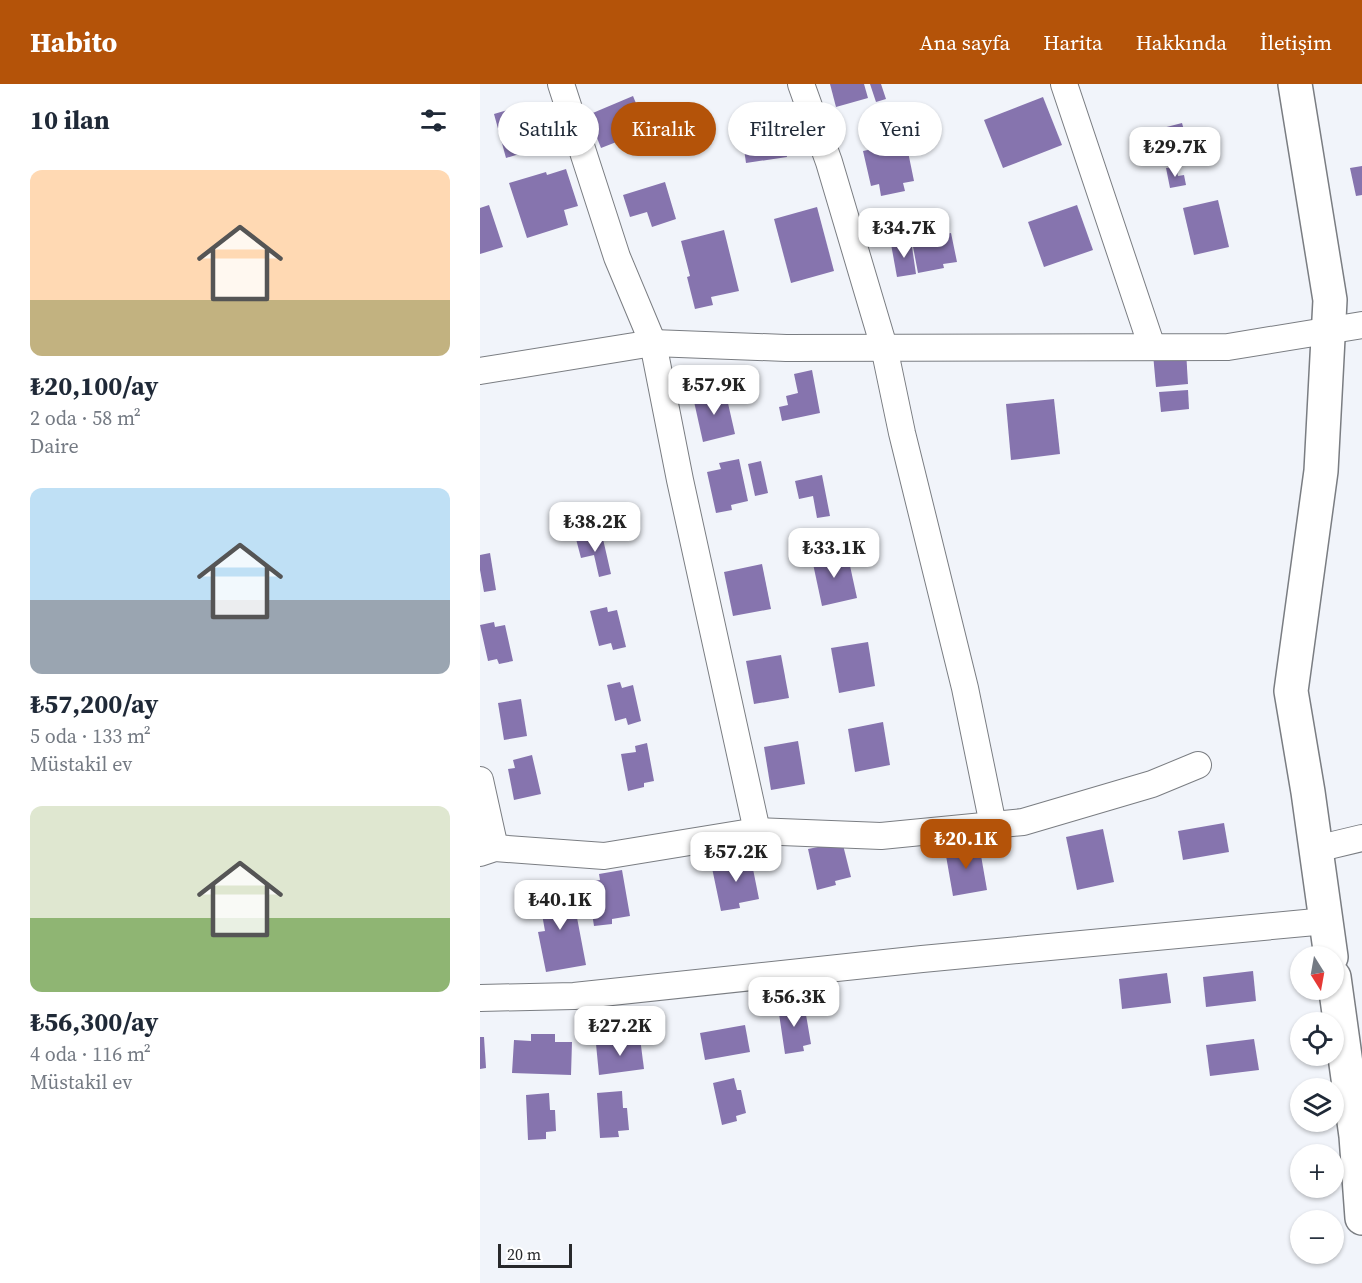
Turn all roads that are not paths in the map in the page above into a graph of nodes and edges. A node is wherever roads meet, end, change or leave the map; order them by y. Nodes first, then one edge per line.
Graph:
1 (561, 84) edge
2 (801, 84) edge
3 (1064, 84) edge
4 (1295, 84) edge
5 (1362, 326) edge
6 (1329, 332) junction
7 (653, 343) junction
8 (884, 347) junction
9 (1152, 347) junction
10 (480, 371) edge
11 (1198, 765) dead end
12 (480, 780) edge
13 (993, 825) junction
14 (758, 831) junction
15 (1362, 838) edge
16 (1316, 849) junction
17 (488, 850) edge
18 (1326, 921) junction
19 (1329, 946) edge
20 (480, 998) edge
21 (1339, 1000) edge
22 (1354, 1069) edge
23 (1362, 1218) edge

1 - 7 street
2 - 8 street
3 - 9 street
4 - 6 street
5 - 6 street
6 - 9 street
6 - 16 street
7 - 8 street
7 - 10 street
7 - 14 street
8 - 9 street
8 - 13 street
11 - 13 street
12 - 17 street
13 - 14 street
14 - 17 street
15 - 16 street
16 - 18 street
18 - 19 street
18 - 20 street
21 - 22 street
22 - 23 street

